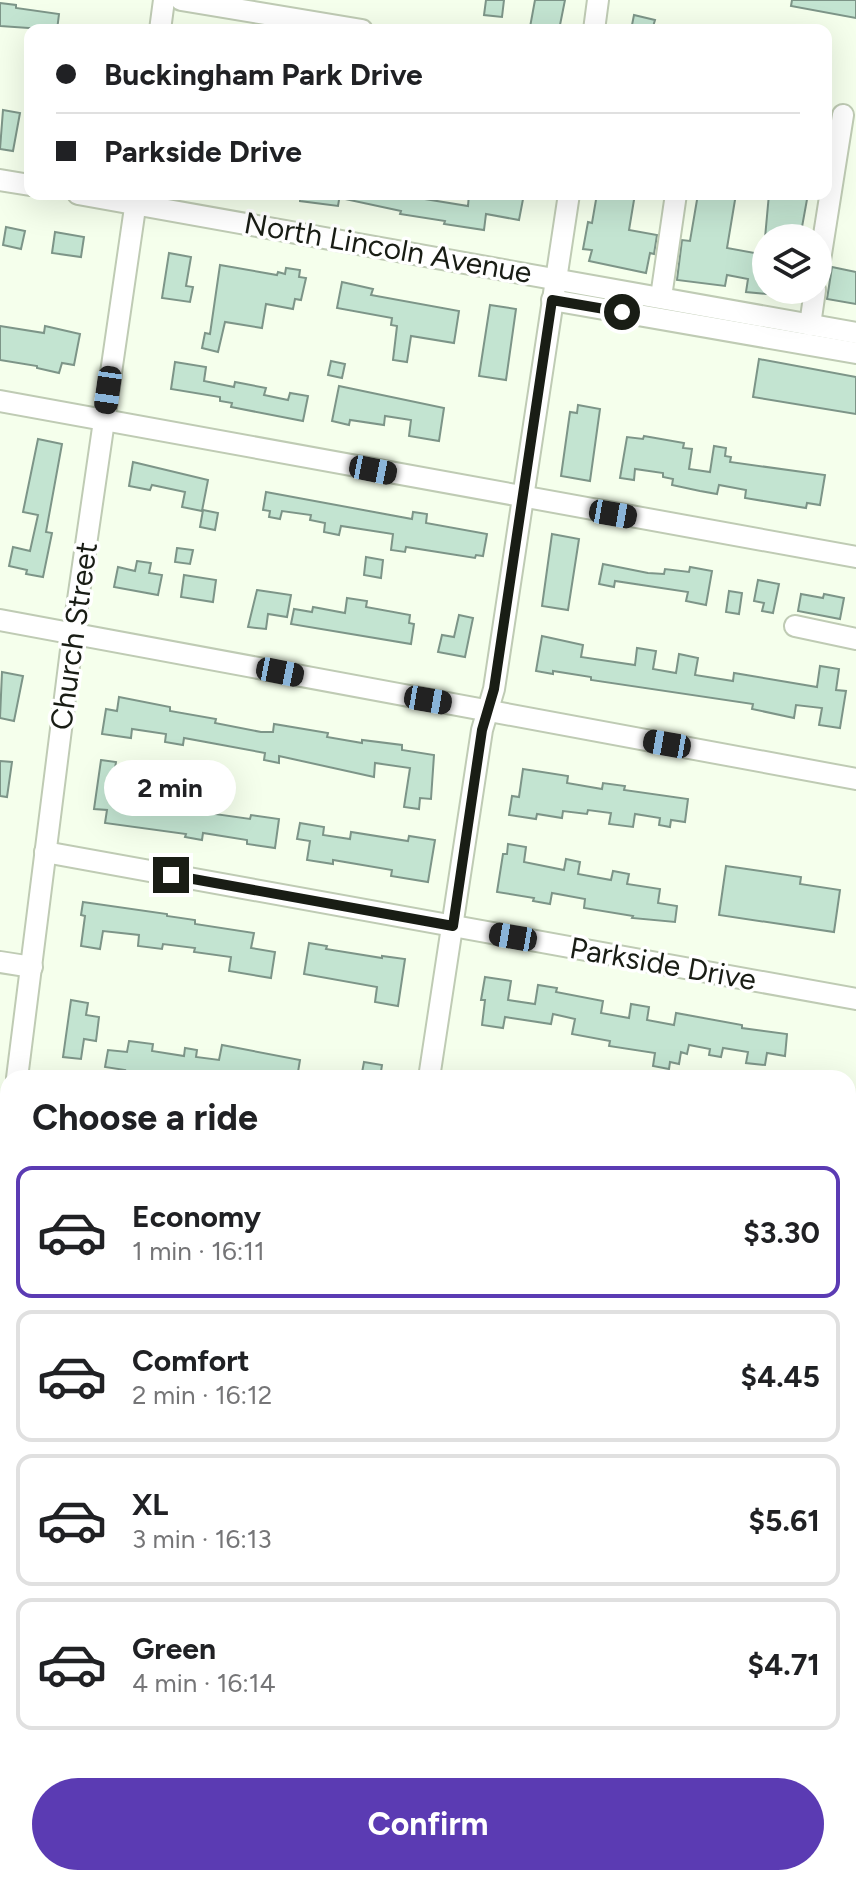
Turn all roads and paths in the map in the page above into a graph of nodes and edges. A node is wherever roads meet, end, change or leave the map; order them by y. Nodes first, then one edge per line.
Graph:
1 (164, 0) edge
2 (181, 0) edge
3 (598, 0) edge
4 (161, 24) edge
5 (326, 24) edge
6 (595, 24) edge
7 (842, 115) edge
8 (0, 180) edge
9 (832, 181) edge
10 (24, 184) edge
11 (136, 200) edge
12 (141, 200) edge
13 (568, 200) edge
14 (675, 200) edge
15 (829, 200) edge
16 (825, 224) edge
17 (556, 278) junction
18 (661, 297) junction
19 (552, 300) junction
20 (813, 304) edge
21 (810, 325) junction
22 (856, 333) edge
23 (856, 353) edge
24 (0, 401) edge
25 (104, 421) junction
26 (523, 498) junction
27 (856, 557) edge
28 (0, 620) edge
29 (795, 626) dead end
30 (73, 634) junction
31 (856, 639) edge
32 (487, 711) junction
33 (856, 779) edge
34 (45, 852) junction
35 (453, 926) junction
36 (0, 962) edge
37 (32, 967) junction
38 (856, 999) edge
39 (18, 1070) edge
40 (430, 1070) edge

1 - 4 street
2 - 5 street
3 - 6 street
7 - 9 street
8 - 10 street
11 - 25 street, Church Street
12 - 17 street, North Lincoln Avenue
13 - 17 street
14 - 18 street
15 - 16 street
17 - 18 street, North Lincoln Avenue
17 - 19 street
18 - 21 street, North Lincoln Avenue
19 - 23 street
19 - 26 street
20 - 21 street
21 - 22 street, North Lincoln Avenue
24 - 25 street
25 - 26 street
25 - 30 street, Church Street
26 - 27 street
26 - 32 street
28 - 30 street
29 - 31 street
30 - 32 street
30 - 34 street, Church Street
32 - 33 street
32 - 35 street
34 - 35 street, Parkside Drive
34 - 37 street, Church Street
35 - 38 street, Parkside Drive
35 - 40 street
36 - 37 street
37 - 39 street, Church Street

